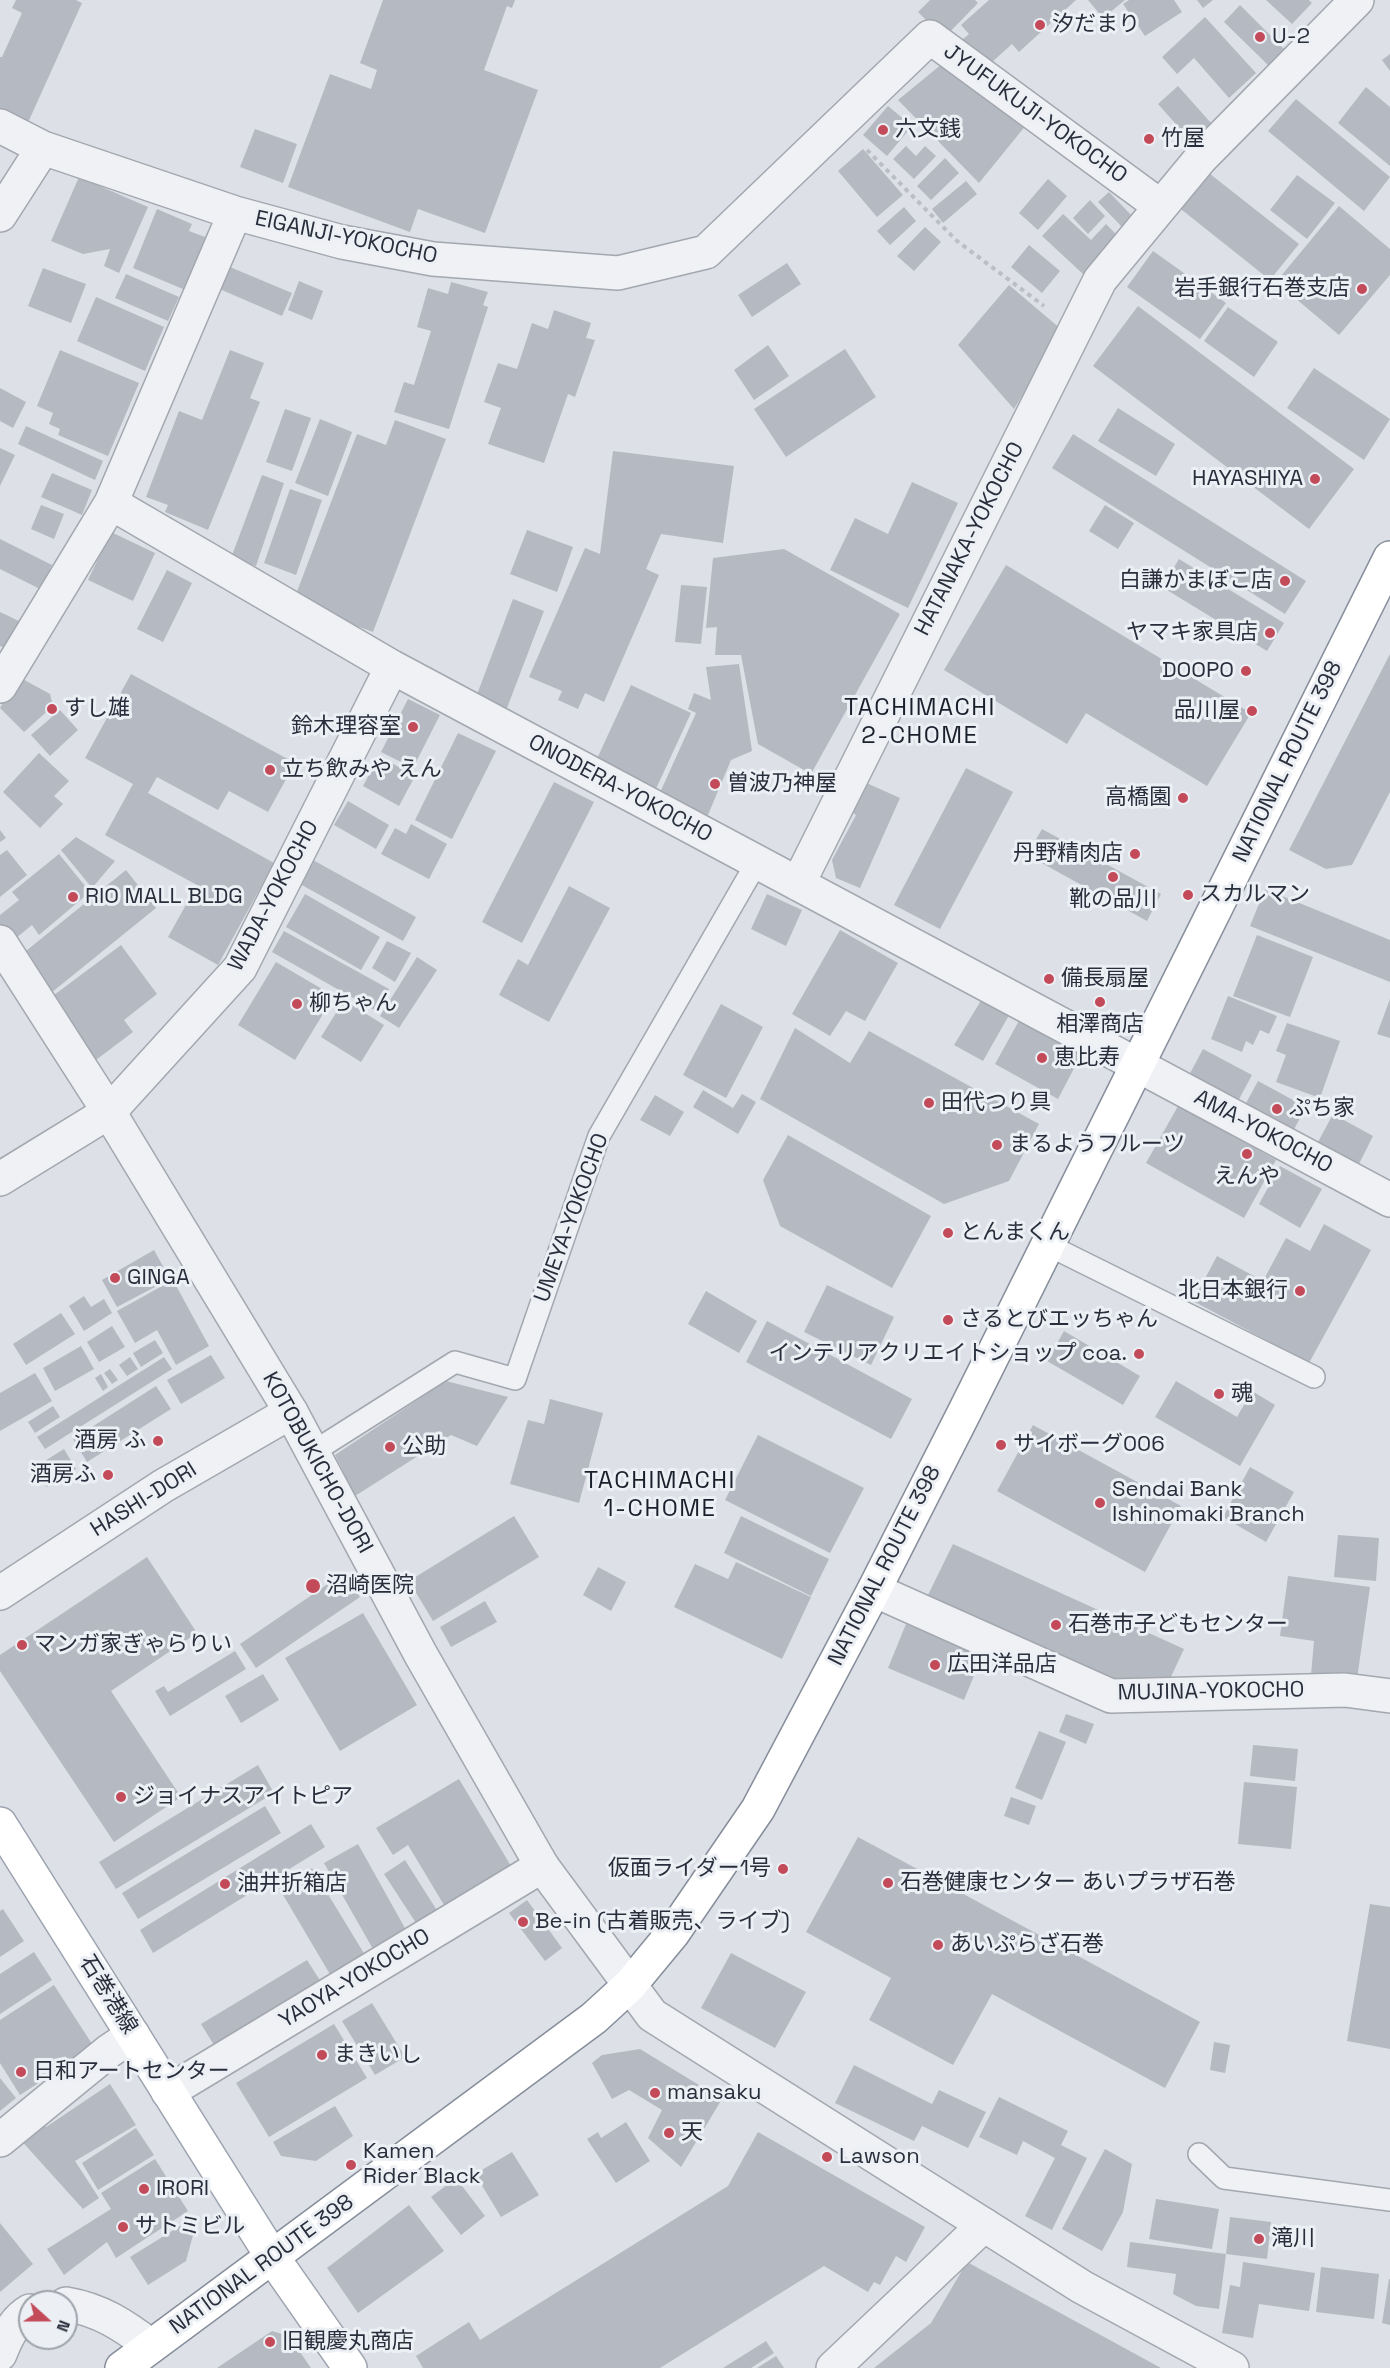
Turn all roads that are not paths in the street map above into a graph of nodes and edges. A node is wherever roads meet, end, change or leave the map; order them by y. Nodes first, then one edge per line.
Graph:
1 (1357, 0) edge
2 (0, 126) edge
3 (43, 148) junction
4 (1160, 206) junction
5 (235, 213) junction
6 (0, 215) edge
7 (706, 252) joint
8 (111, 503) junction
9 (1390, 558) edge
10 (392, 667) junction
11 (0, 686) edge
12 (757, 862) junction
13 (798, 884) junction
14 (0, 942) edge
15 (1136, 1065) junction
16 (109, 1112) junction
17 (0, 1179) edge
18 (1390, 1200) edge
19 (1046, 1245) junction
20 (1314, 1377) dead end
21 (291, 1412) junction
22 (313, 1452) junction
23 (874, 1590) junction
24 (0, 1593) edge
25 (1390, 1696) edge
26 (0, 1824) edge
27 (542, 1866) junction
28 (630, 1985) junction
29 (133, 2035) junction
30 (168, 2092) junction
31 (0, 2140) edge
32 (1199, 2154) dead end
33 (1390, 2200) edge
34 (984, 2225) junction
35 (273, 2258) junction
36 (78, 2306) edge
37 (18, 2321) edge
38 (151, 2346) junction
39 (0, 2354) edge
40 (122, 2368) edge
41 (350, 2368) edge
42 (833, 2368) edge
43 (1232, 2368) edge

1 - 4 street
2 - 3 street, EIGANJI-YOKOCHO
3 - 5 street, EIGANJI-YOKOCHO
3 - 6 street
4 - 7 street, JYUFUKUJI-YOKOCHO
4 - 13 street, HATANAKA-YOKOCHO
5 - 7 street, EIGANJI-YOKOCHO
5 - 8 street
8 - 10 street, ONODERA-YOKOCHO
8 - 11 street
9 - 15 main road, NATIONAL ROUTE 398
10 - 12 street, ONODERA-YOKOCHO
10 - 16 street, WADA-YOKOCHO
12 - 13 street, ONODERA-YOKOCHO
12 - 22 lane, UMEYA-YOKOCHO
13 - 15 street, ONODERA-YOKOCHO
14 - 16 street, KOTOBUKICHO-DORI
15 - 18 street, AMA-YOKOCHO
15 - 19 main road, NATIONAL ROUTE 398
16 - 17 street, WADA-YOKOCHO
16 - 21 street, KOTOBUKICHO-DORI
19 - 20 lane
19 - 23 main road, NATIONAL ROUTE 398
21 - 22 street, KOTOBUKICHO-DORI
21 - 24 street, HASHI-DORI
22 - 27 street, KOTOBUKICHO-DORI
23 - 25 street, MUJINA-YOKOCHO
23 - 28 main road, NATIONAL ROUTE 398
26 - 29 main road, 石巻港線
27 - 28 street, KOTOBUKICHO-DORI
27 - 30 street, YAOYA-YOKOCHO
28 - 34 street, KOTOBUKICHO-DORI
28 - 35 main road, NATIONAL ROUTE 398
29 - 30 main road, 石巻港線
29 - 31 street
30 - 35 main road, 石巻港線
32 - 33 lane
34 - 42 street
34 - 43 street, KOTOBUKICHO-DORI
35 - 38 main road, NATIONAL ROUTE 398
35 - 41 main road, 石巻港線
36 - 38 street
37 - 39 street
38 - 40 main road, NATIONAL ROUTE 398

